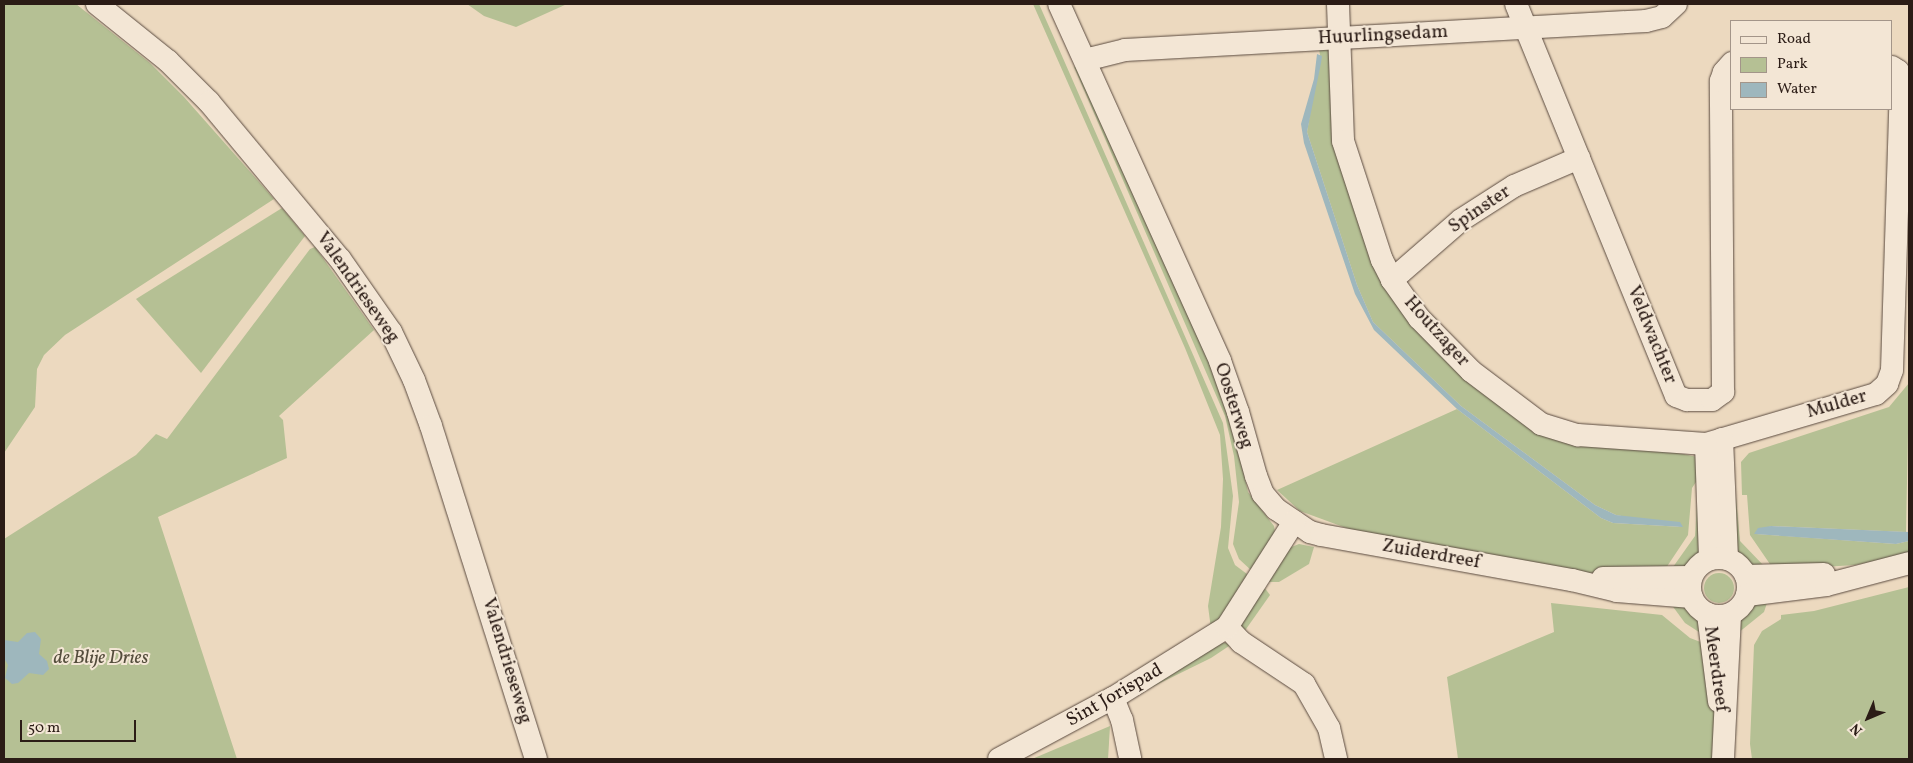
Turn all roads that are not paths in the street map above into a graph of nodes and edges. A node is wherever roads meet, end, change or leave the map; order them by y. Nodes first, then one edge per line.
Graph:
1 (97, 4) edge
2 (1059, 4) edge
3 (1338, 4) edge
4 (1516, 4) edge
5 (1676, 4) edge
6 (1526, 28) junction
7 (1340, 40) junction
8 (1086, 60) junction
9 (1730, 66) edge
10 (1893, 68) edge
11 (1905, 88) edge
12 (1579, 158) junction
13 (1392, 280) junction
14 (1714, 441) junction
15 (1294, 522) junction
16 (1719, 559) junction
17 (1909, 563) edge
18 (1747, 586) junction
19 (1691, 587) junction
20 (1708, 614) junction
21 (1730, 614) junction
22 (1227, 627) junction
23 (1113, 698) junction
24 (1723, 724) junction
25 (536, 759) edge
26 (999, 759) edge
27 (1130, 759) edge
28 (1336, 759) edge
29 (1723, 759) edge

1 - 25 street, Valendrieseweg
2 - 8 street, Oosterweg
3 - 7 street, Houtzager
4 - 6 street, Veldwachter
5 - 6 street, Huurlingsedam
6 - 7 street, Huurlingsedam
6 - 12 street, Veldwachter
7 - 8 street, Huurlingsedam
7 - 13 street, Houtzager
8 - 15 street, Oosterweg
9 - 12 street, Veldwachter
10 - 11 street
11 - 14 street, Mulder
12 - 13 street, Spinster
13 - 14 street, Houtzager
14 - 16 street
15 - 19 street, Zuiderdreef
15 - 22 street
16 - 18 street
16 - 19 street
17 - 18 street
18 - 21 street
19 - 20 street
20 - 21 street
20 - 24 street, Meerdreef
21 - 24 street, Meerdreef
22 - 23 street, Sint Jorispad
22 - 28 street
23 - 26 street, Sint Jorispad
23 - 27 street
24 - 29 street, Meerdreef

